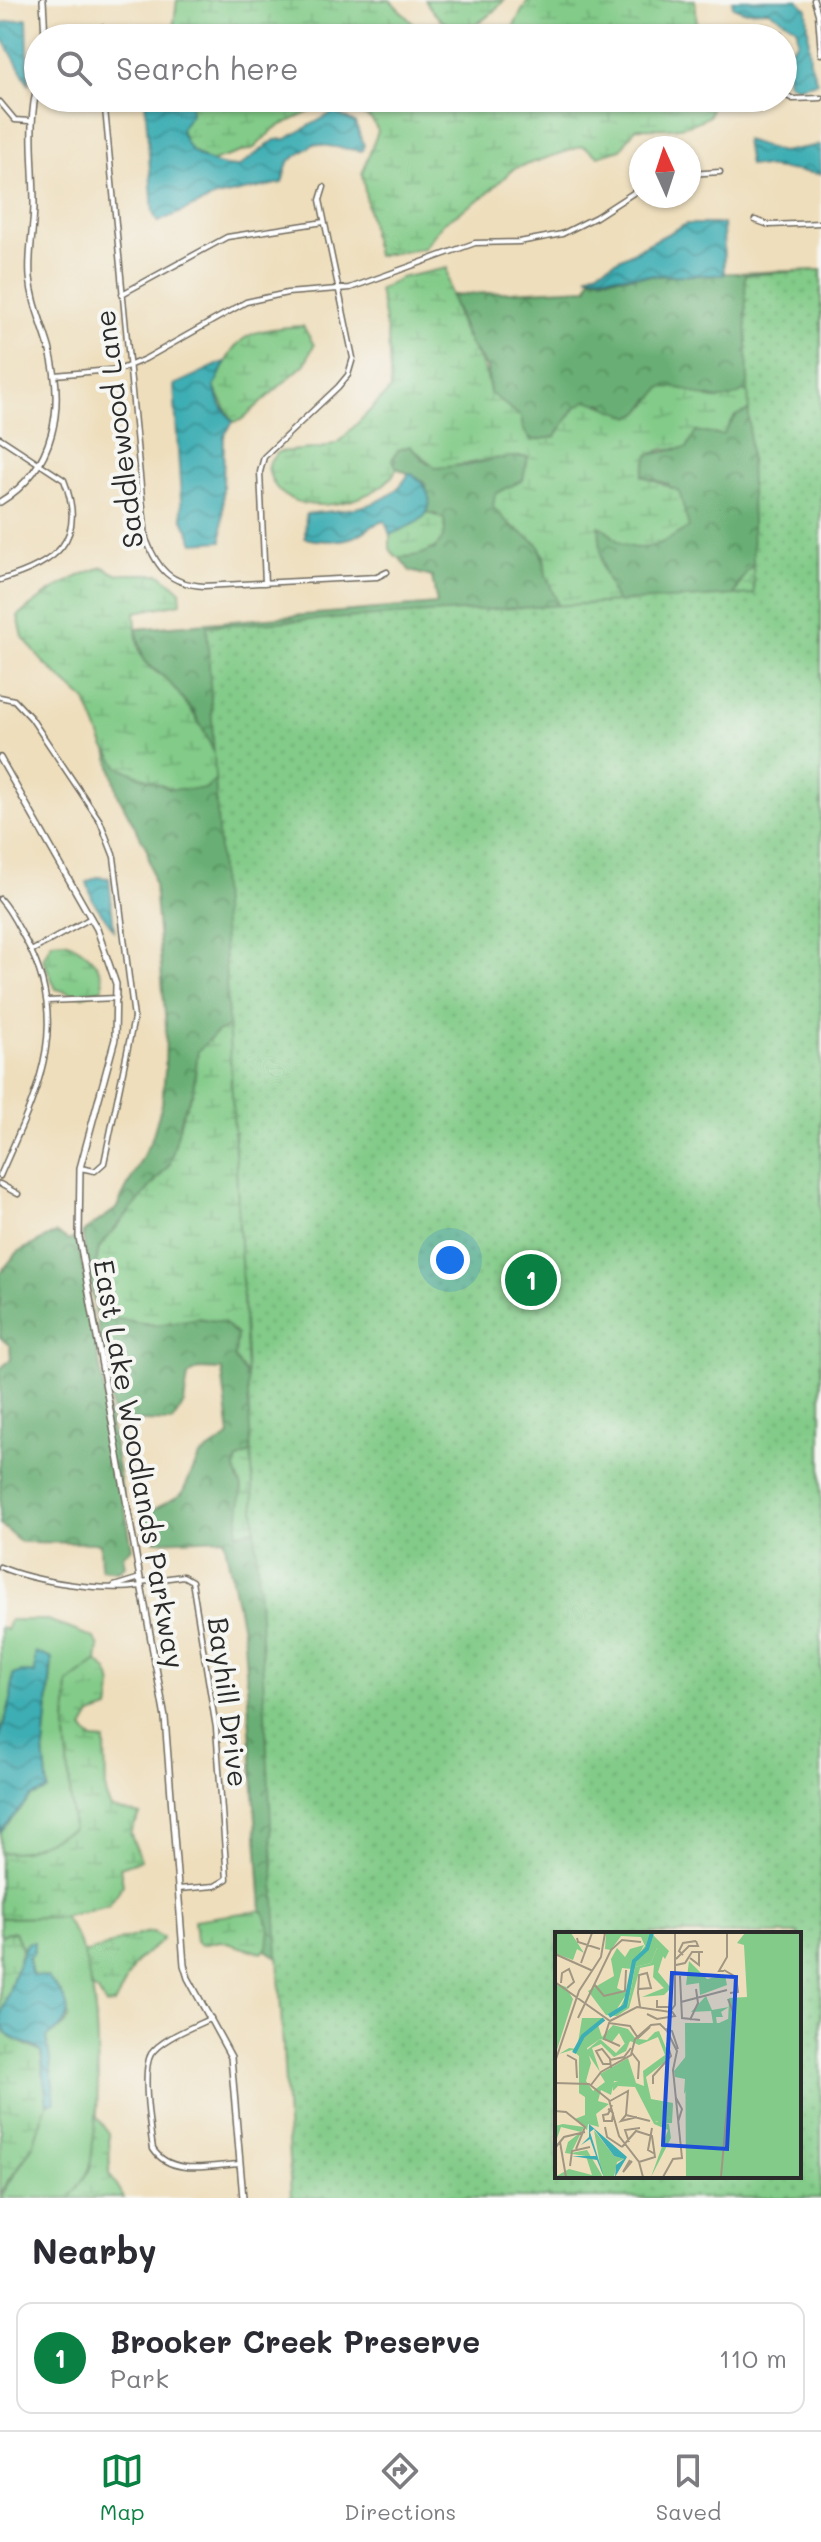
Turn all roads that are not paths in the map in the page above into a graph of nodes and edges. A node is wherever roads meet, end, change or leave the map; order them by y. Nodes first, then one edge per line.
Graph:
1 (43, 0) edge
2 (814, 0) edge
3 (44, 24) edge
4 (821, 54) edge
5 (821, 98) edge
6 (797, 99) edge
7 (0, 102) edge
8 (31, 112) edge
9 (105, 112) edge
10 (29, 121) junction
11 (720, 172) dead end
12 (701, 173) edge
13 (324, 187) dead end
14 (629, 196) edge
15 (755, 220) dead end
16 (324, 222) junction
17 (821, 223) edge
18 (340, 288) junction
19 (122, 294) junction
20 (129, 365) junction
21 (55, 375) junction
22 (0, 438) edge
23 (42, 463) junction
24 (0, 502) edge
25 (387, 572) dead end
26 (0, 580) edge
27 (265, 583) junction
28 (0, 697) edge
29 (0, 758) edge
30 (0, 899) edge
31 (91, 918) junction
32 (31, 951) junction
33 (117, 998) junction
34 (48, 1001) junction
35 (80, 1168) junction
36 (0, 1176) edge
37 (0, 1184) edge
38 (18, 1194) dead end
39 (0, 1567) edge
40 (141, 1582) junction
41 (114, 1586) junction
42 (178, 1889) junction
43 (211, 2018) junction
44 (240, 2164) junction
45 (243, 2198) edge

1 - 3 street
2 - 4 street
5 - 6 street
7 - 10 street
8 - 10 street
9 - 19 street, Saddlewood Lane
10 - 21 street
11 - 12 street
13 - 16 street
14 - 18 street
15 - 17 street
16 - 18 street
16 - 19 street
18 - 20 street
18 - 27 street
19 - 20 street, Saddlewood Lane
20 - 21 street
20 - 27 street, Saddlewood Lane
21 - 23 street
22 - 23 street
23 - 24 street
23 - 26 street
25 - 27 street, Saddlewood Lane
28 - 35 street
29 - 31 street, East Lake Woodlands Parkway
30 - 32 street
31 - 32 street
31 - 33 street, East Lake Woodlands Parkway
32 - 34 street
33 - 34 street
33 - 35 street, East Lake Woodlands Parkway
34 - 36 street
35 - 40 street, East Lake Woodlands Parkway
37 - 38 street
39 - 41 street
40 - 41 street
40 - 41 street
40 - 42 street, East Lake Woodlands Parkway
40 - 42 street, Bayhill Drive
42 - 43 street, East Lake Woodlands Parkway
43 - 44 street, East Lake Woodlands Parkway
43 - 44 street
44 - 45 street, East Lake Woodlands Parkway

